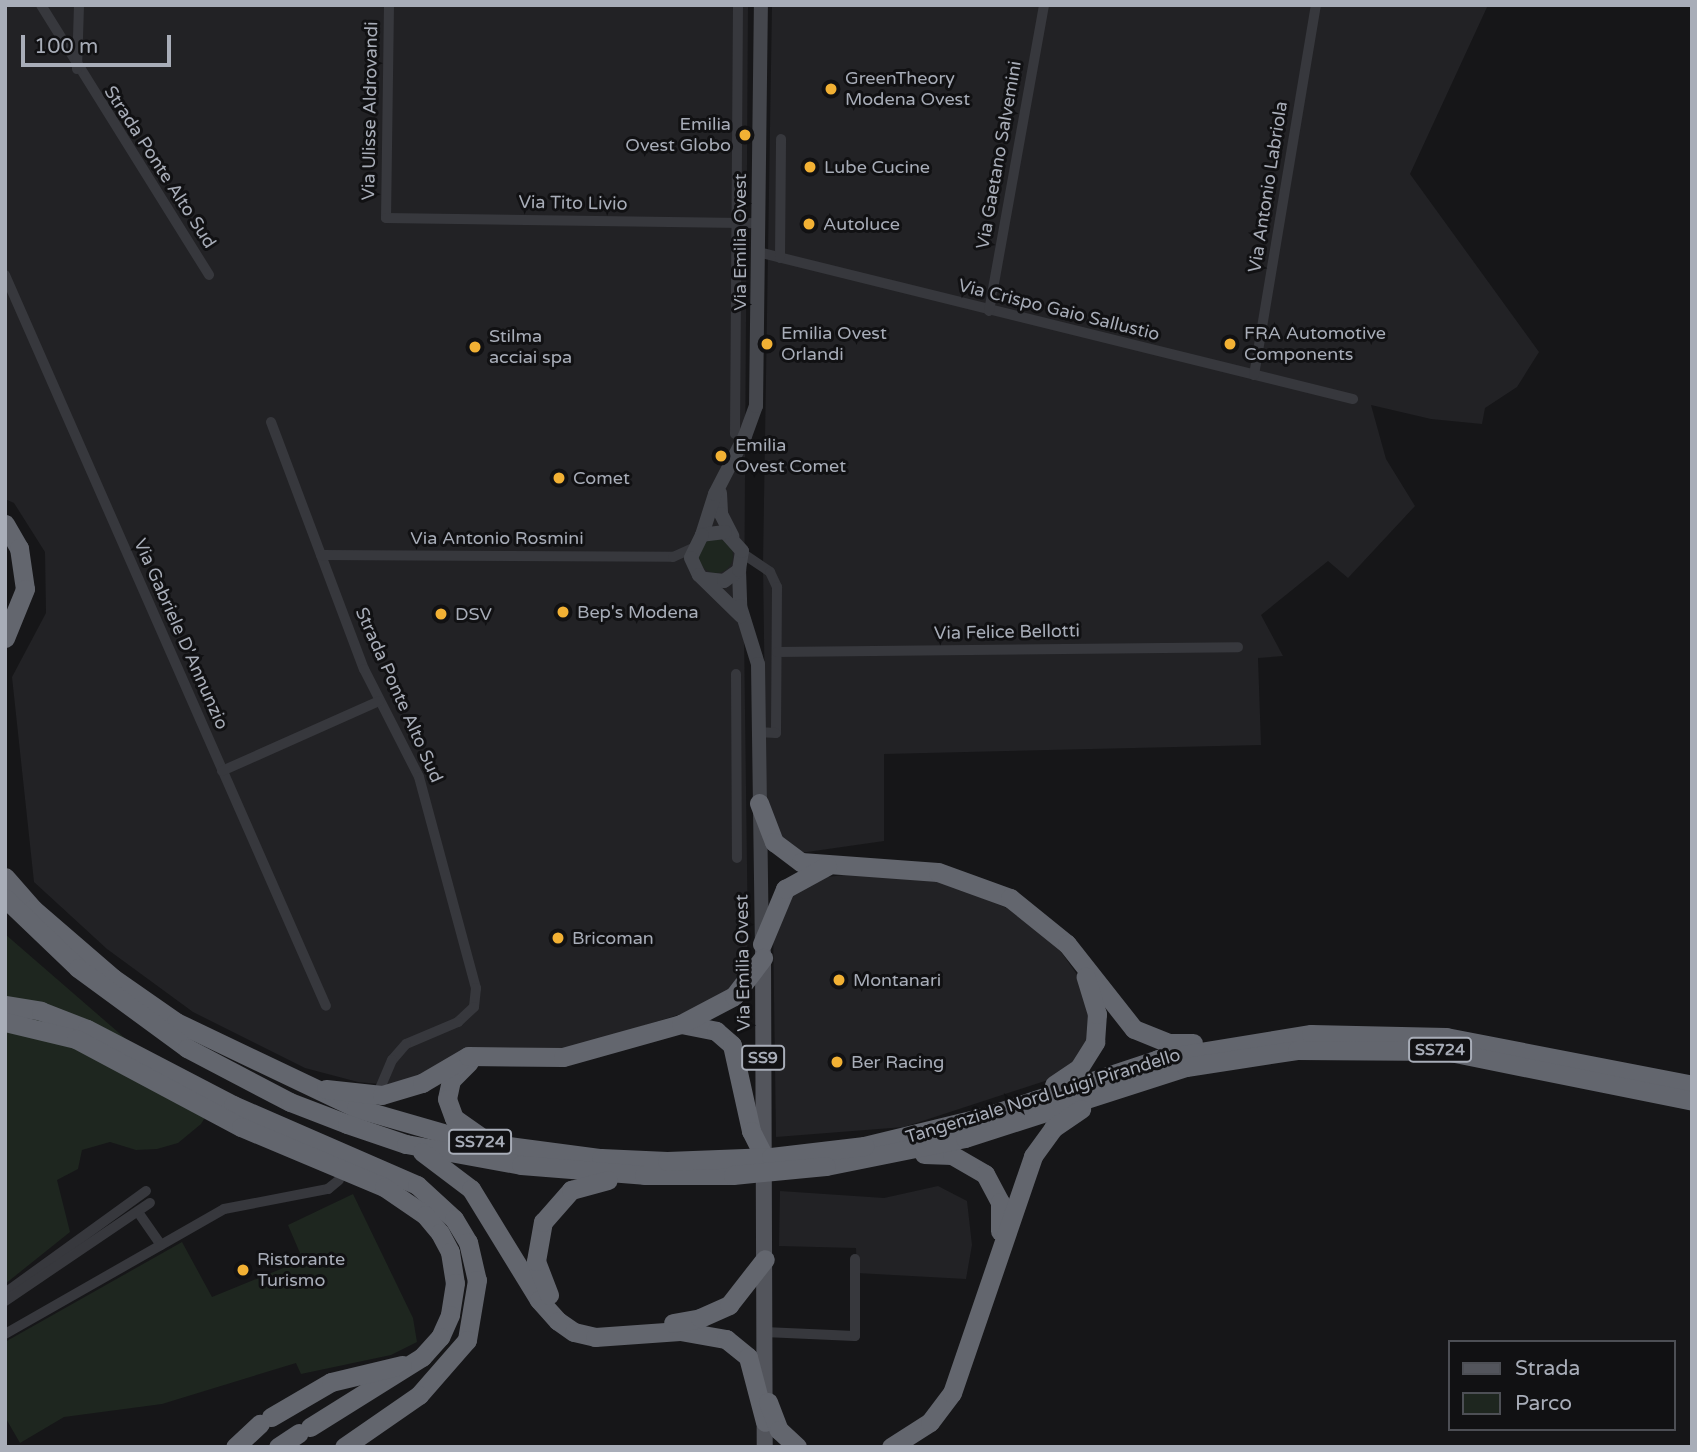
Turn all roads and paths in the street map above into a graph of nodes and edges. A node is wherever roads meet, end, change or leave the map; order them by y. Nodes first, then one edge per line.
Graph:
1 (41, 5) edge
2 (79, 5) edge
3 (388, 5) edge
4 (738, 5) edge
5 (761, 5) edge
6 (1044, 5) edge
7 (1316, 5) edge
8 (77, 69) junction
9 (781, 139) dead end
10 (387, 218) joint
11 (738, 223) junction
12 (759, 223) junction
13 (758, 252) junction
14 (780, 258) junction
15 (5, 275) edge
16 (209, 275) dead end
17 (989, 311) junction
18 (1254, 375) junction
19 (1353, 399) dead end
20 (271, 422) dead end
21 (735, 434) dead end
22 (727, 472) junction
23 (5, 524) edge
24 (702, 536) junction
25 (732, 536) junction
26 (693, 548) junction
27 (321, 555) junction
28 (673, 557) junction
29 (743, 563) junction
30 (694, 568) junction
31 (706, 579) junction
32 (744, 620) junction
33 (5, 638) edge
34 (1238, 647) dead end
35 (777, 652) junction
36 (736, 674) dead end
37 (379, 701) junction
38 (759, 732) junction
39 (222, 771) junction
40 (737, 803) junction
41 (759, 803) junction
42 (737, 858) dead end
43 (827, 866) junction
44 (5, 877) edge
45 (5, 898) edge
46 (762, 951) junction
47 (1081, 963) junction
48 (5, 1005) edge
49 (326, 1006) dead end
50 (5, 1022) edge
51 (681, 1024) junction
52 (1274, 1038) junction
53 (490, 1055) junction
54 (1186, 1067) junction
55 (302, 1085) junction
56 (1692, 1085) edge
57 (379, 1090) dead end
58 (1692, 1101) edge
59 (987, 1116) junction
60 (406, 1144) junction
61 (495, 1144) junction
62 (864, 1153) junction
63 (895, 1155) junction
64 (764, 1157) junction
65 (665, 1170) junction
66 (339, 1180) dead end
67 (146, 1191) dead end
68 (150, 1203) dead end
69 (138, 1212) junction
70 (161, 1245) junction
71 (996, 1258) junction
72 (765, 1259) junction
73 (855, 1259) dead end
74 (5, 1293) edge
75 (5, 1301) edge
76 (764, 1332) junction
77 (5, 1334) edge
78 (411, 1363) junction
79 (764, 1390) junction
80 (765, 1422) junction
81 (235, 1447) edge
82 (278, 1447) edge
83 (344, 1447) edge
84 (765, 1447) edge
85 (797, 1447) edge
86 (891, 1447) edge

1 - 8 street, Strada Ponte Alto Sud
2 - 8 street
3 - 10 street, Via Ulisse Aldrovandi
4 - 11 street, Via Emilia Ovest
5 - 12 main road, Via Emilia Ovest
6 - 17 street, Via Gaetano Salvemini
7 - 18 street, Via Antonio Labriola
8 - 16 street, Strada Ponte Alto Sud
9 - 14 street
10 - 11 street, Via Tito Livio
11 - 12 street, Via Tito Livio
11 - 21 street, Via Emilia Ovest
12 - 13 main road, Via Emilia Ovest
13 - 14 street, Via Crispo Gaio Sallustio
13 - 22 main road, Via Emilia Ovest
14 - 17 street, Via Crispo Gaio Sallustio
15 - 39 street, Via Gabriele D'Annunzio
17 - 18 street, Via Crispo Gaio Sallustio
18 - 19 street, Via Crispo Gaio Sallustio
20 - 27 street, Strada Ponte Alto Sud
22 - 24 main road, Via Emilia Ovest
22 - 25 main road, Via Emilia Ovest
23 - 33 highway
24 - 25 main road
24 - 26 main road
25 - 29 main road
26 - 28 street
26 - 30 main road
27 - 28 street, Via Antonio Rosmini
27 - 37 street, Strada Ponte Alto Sud
28 - 30 street
29 - 31 main road
29 - 32 main road, Via Emilia Ovest
29 - 35 street
30 - 31 main road
31 - 32 main road, Via Emilia Ovest
32 - 38 main road, Via Emilia Ovest / SS9
34 - 35 street, Via Felice Bellotti
35 - 38 street
36 - 40 street
37 - 39 street
37 - 57 street, Strada Ponte Alto Sud
38 - 41 main road, Via Emilia Ovest / SS9
39 - 49 street, Via Gabriele D'Annunzio
40 - 41 street
40 - 42 street
41 - 43 highway
41 - 46 main road, Via Emilia Ovest / SS9
43 - 46 highway
43 - 47 highway
44 - 55 highway, Tangenziale Nord Luigi Pirandello / SS724
45 - 60 highway, Tangenziale Nord Luigi Pirandello / SS724
46 - 51 highway
46 - 64 main road, Via Emilia Ovest / SS9
47 - 52 highway
47 - 59 highway
48 - 83 highway
50 - 78 highway
51 - 53 highway
51 - 64 highway
52 - 56 highway, SS724
52 - 59 highway, Tangenziale Nord Luigi Pirandello / SS724
53 - 55 highway
53 - 61 highway
54 - 58 highway, Tangenziale Nord Luigi Pirandello / SS724
54 - 63 highway, Tangenziale Nord Luigi Pirandello / SS724
54 - 71 highway
55 - 61 highway, Tangenziale Nord Luigi Pirandello / SS724
59 - 62 highway, Tangenziale Nord Luigi Pirandello / SS724
60 - 65 highway, Tangenziale Nord Luigi Pirandello / SS724
60 - 80 highway
61 - 65 highway, Tangenziale Nord Luigi Pirandello / SS724
62 - 63 highway, Tangenziale Nord Luigi Pirandello / SS724
62 - 65 highway, Tangenziale Nord Luigi Pirandello / SS724, bridge
63 - 71 highway
64 - 72 main road, Via Emilia Ovest / SS9
65 - 72 highway
66 - 70 street
67 - 74 street
68 - 69 street
69 - 70 street
69 - 75 street
70 - 77 street
71 - 86 highway
72 - 76 main road, Via Emilia Ovest / SS9
73 - 76 street
76 - 79 main road, Via Emilia Ovest / SS9
78 - 81 highway
78 - 82 highway
79 - 80 main road, Via Emilia Ovest / SS9
79 - 85 highway
80 - 84 main road, Via Emilia Ovest / SS9

